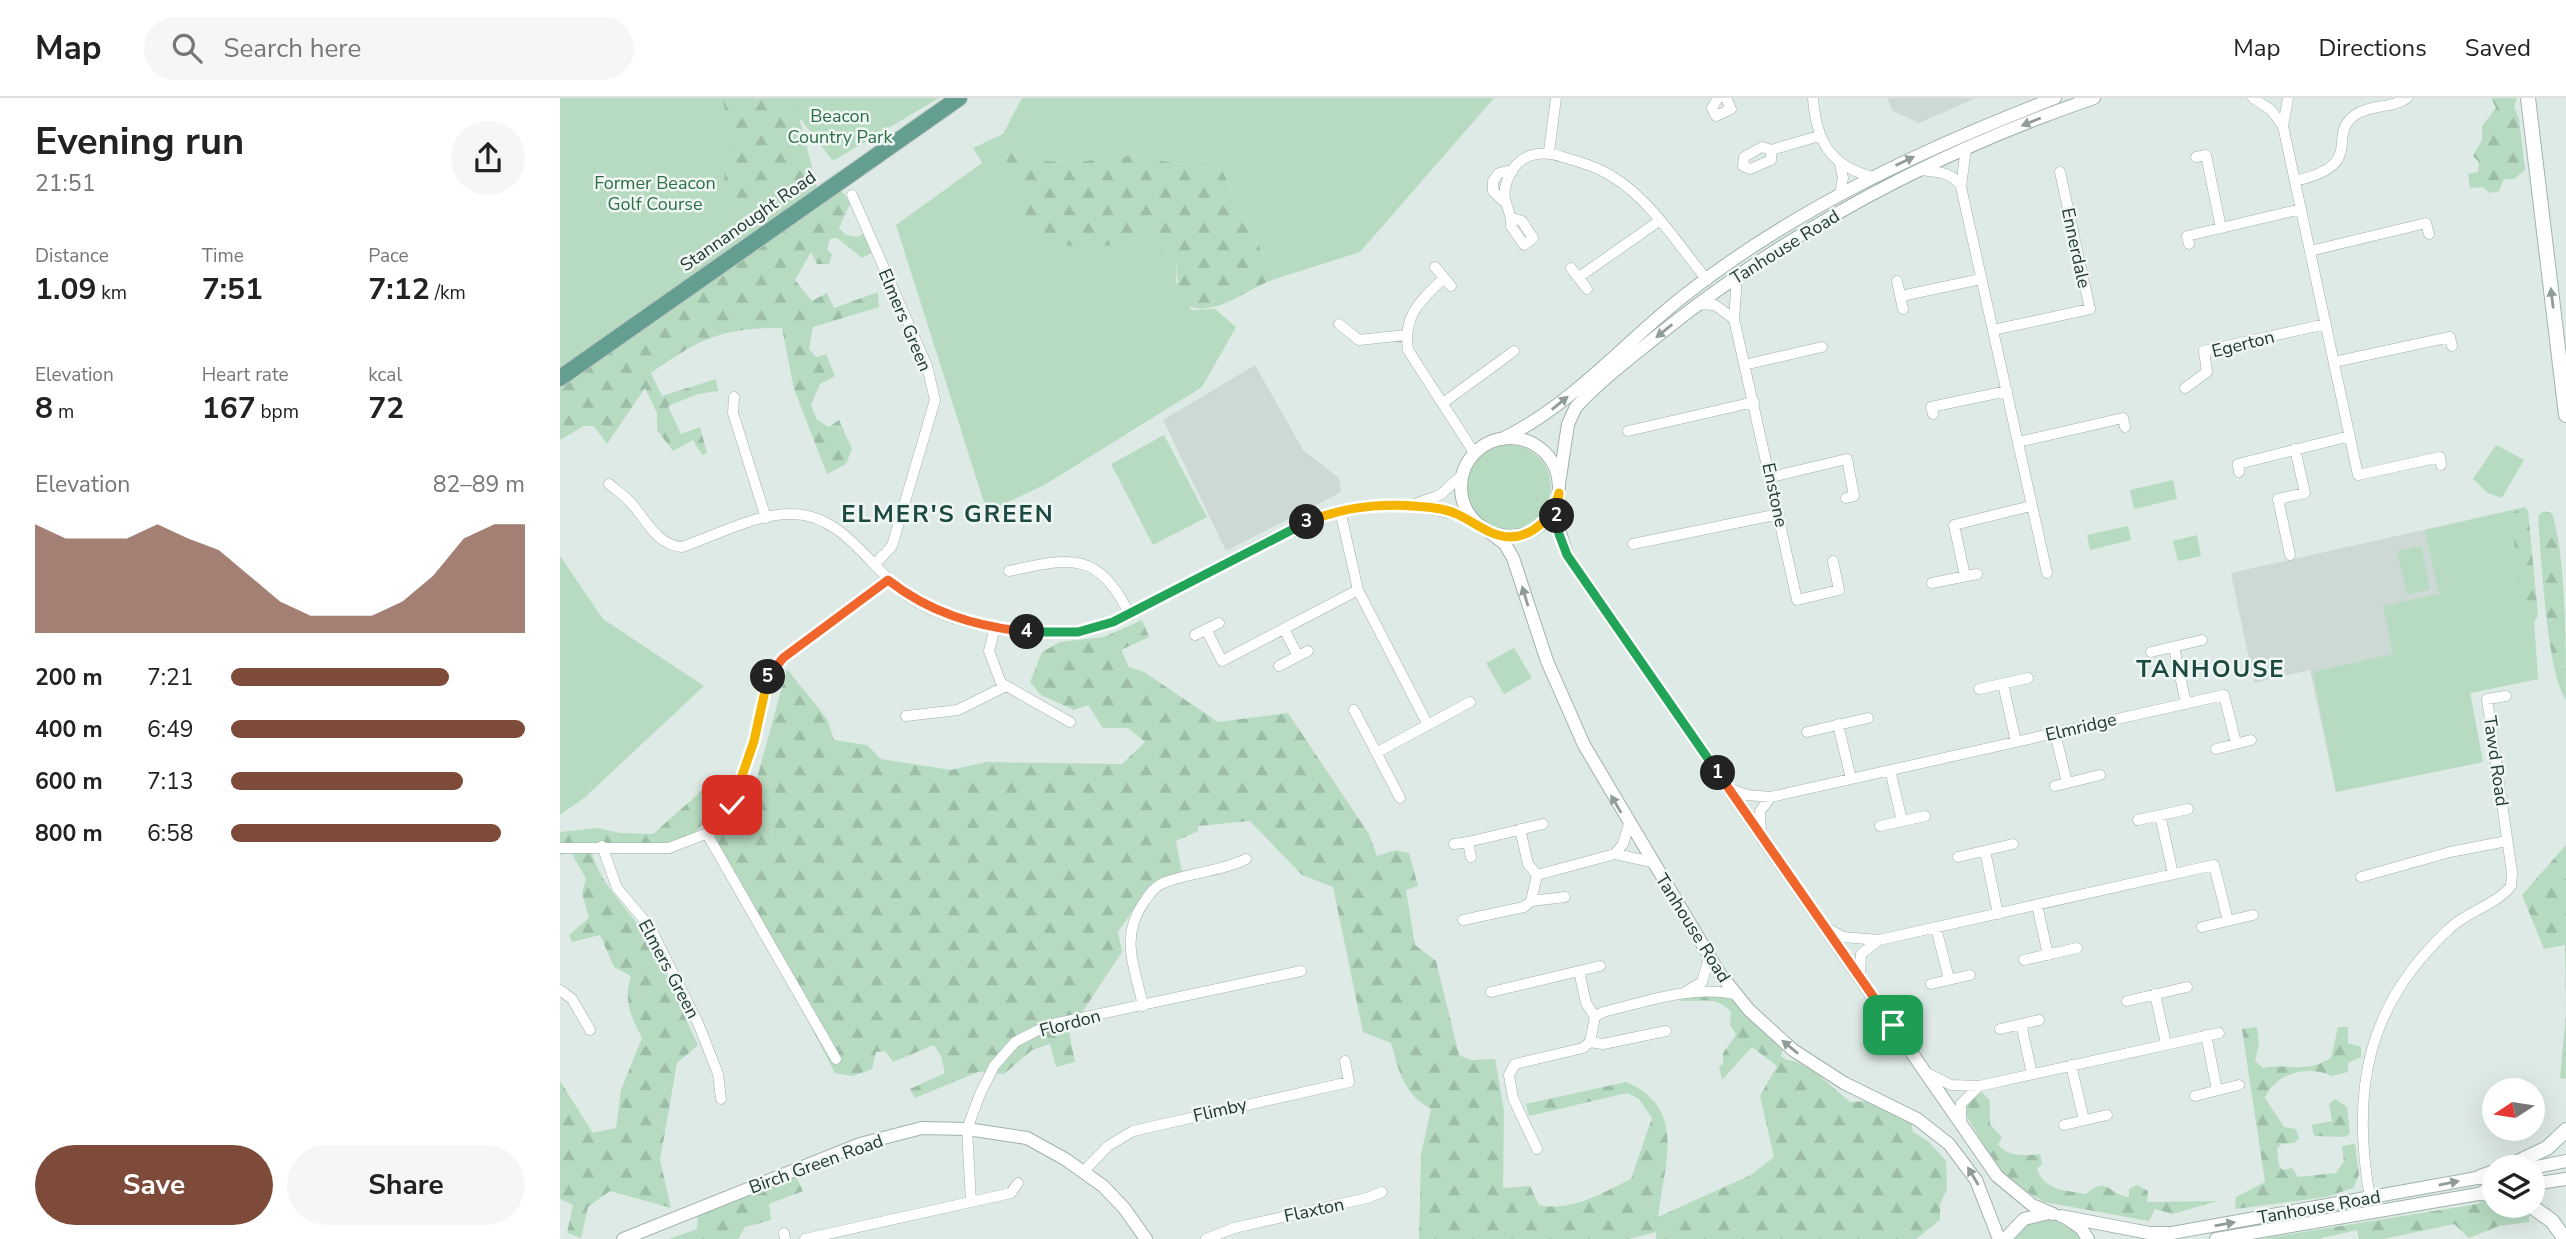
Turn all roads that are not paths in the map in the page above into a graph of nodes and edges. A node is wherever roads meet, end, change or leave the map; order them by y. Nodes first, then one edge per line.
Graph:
1 (959, 98) edge
2 (1556, 98) edge
3 (1718, 98) edge
4 (1727, 98) edge
5 (1826, 98) edge
6 (2055, 98) edge
7 (2095, 98) edge
8 (2253, 98) edge
9 (2288, 98) edge
10 (2407, 98) edge
11 (2528, 98) edge
12 (1814, 101) edge
13 (2283, 126) junction
14 (1819, 136) junction
15 (1966, 148) junction
16 (1771, 150) dead end
17 (1549, 152) junction
18 (2196, 157) dead end
19 (1840, 163) junction
20 (1920, 170) junction
21 (2060, 172) dead end
22 (1873, 177) junction
23 (2295, 181) junction
24 (1961, 187) junction
25 (1840, 194) junction
26 (852, 195) dead end
27 (2301, 209) junction
28 (1512, 218) dead end
29 (1659, 221) junction
30 (2221, 228) junction
31 (2429, 234) dead end
32 (2189, 244) dead end
33 (2310, 251) junction
34 (1435, 267) dead end
35 (1571, 268) dead end
36 (1579, 277) junction
37 (1737, 277) junction
38 (1981, 279) junction
39 (1707, 280) junction
40 (1898, 281) dead end
41 (1587, 289) dead end
42 (1900, 296) junction
43 (1697, 304) junction
44 (1903, 309) dead end
45 (1734, 319) junction
46 (1339, 324) dead end
47 (2326, 324) junction
48 (1993, 330) junction
49 (1406, 335) junction
50 (2452, 346) dead end
51 (1822, 347) dead end
52 (1514, 351) dead end
53 (2334, 362) junction
54 (1744, 365) junction
55 (560, 378) edge
56 (2185, 388) dead end
57 (2007, 391) junction
58 (734, 397) dead end
59 (1754, 402) junction
60 (1443, 403) junction
61 (1933, 414) dead end
62 (2566, 415) edge
63 (2125, 427) dead end
64 (1629, 430) dead end
65 (2350, 436) junction
66 (1502, 439) junction
67 (2018, 442) junction
68 (2295, 449) junction
69 (1475, 454) junction
70 (2441, 465) dead end
71 (2239, 472) dead end
72 (1463, 474) junction
73 (1771, 477) junction
74 (609, 484) dead end
75 (1559, 489) junction
76 (1846, 498) dead end
77 (1407, 506) junction
78 (2031, 506) junction
79 (1340, 510) junction
80 (1779, 514) junction
81 (766, 518) junction
82 (1475, 522) junction
83 (1489, 532) junction
84 (1633, 544) dead end
85 (2290, 555) dead end
86 (1833, 561) dead end
87 (875, 564) junction
88 (1028, 567) junction
89 (1009, 571) dead end
90 (2047, 573) dead end
91 (1977, 574) dead end
92 (1965, 576) junction
93 (1031, 579) dead end
94 (888, 580) junction
95 (1932, 583) dead end
96 (1358, 590) junction
97 (1130, 615) junction
98 (1219, 622) dead end
99 (995, 627) junction
100 (1206, 629) junction
101 (1284, 629) junction
102 (1195, 635) dead end
103 (2202, 640) dead end
104 (2174, 647) junction
105 (1308, 650) dead end
106 (2151, 652) dead end
107 (1298, 656) junction
108 (1279, 666) dead end
109 (2028, 678) dead end
110 (2003, 684) junction
111 (1006, 686) junction
112 (1979, 689) dead end
113 (2506, 696) dead end
114 (1470, 702) dead end
115 (2186, 704) junction
116 (1354, 710) dead end
117 (906, 716) dead end
118 (1868, 718) dead end
119 (1070, 723) dead end
120 (1428, 724) junction
121 (1838, 724) junction
122 (1807, 732) dead end
123 (2055, 733) junction
124 (2251, 740) dead end
125 (2017, 742) junction
126 (2236, 743) junction
127 (2216, 748) dead end
128 (1376, 753) junction
129 (1890, 770) junction
130 (2100, 775) dead end
131 (1851, 779) junction
132 (2067, 783) junction
133 (2055, 786) dead end
134 (1728, 788) junction
135 (1771, 797) junction
136 (1400, 798) dead end
137 (2188, 809) dead end
138 (2160, 815) junction
139 (1926, 816) dead end
140 (2138, 820) dead end
141 (1902, 821) junction
142 (1543, 824) dead end
143 (1629, 824) junction
144 (1880, 827) dead end
145 (1520, 829) junction
146 (707, 834) junction
147 (1761, 835) junction
148 (2507, 841) junction
149 (1468, 842) junction
150 (1454, 844) dead end
151 (2013, 844) dead end
152 (602, 846) junction
153 (560, 848) edge
154 (1985, 851) junction
155 (1615, 854) junction
156 (1958, 857) dead end
157 (1471, 858) dead end
158 (1246, 859) dead end
159 (1652, 862) junction
160 (2173, 874) junction
161 (1537, 875) junction
162 (2361, 877) dead end
163 (1565, 897) dead end
164 (1531, 901) junction
165 (2037, 905) junction
166 (1998, 914) junction
167 (2253, 915) dead end
168 (1463, 920) dead end
169 (2228, 921) junction
170 (1827, 927) junction
171 (2202, 927) dead end
172 (1936, 928) junction
173 (1879, 940) junction
174 (2077, 948) dead end
175 (2048, 955) junction
176 (1709, 958) junction
177 (2024, 960) dead end
178 (1600, 966) dead end
179 (1301, 971) dead end
180 (1579, 971) junction
181 (1970, 975) dead end
182 (1860, 978) junction
183 (1949, 979) junction
184 (1931, 984) dead end
185 (2187, 987) dead end
186 (560, 990) edge
187 (1491, 992) dead end
188 (1684, 993) junction
189 (1735, 994) junction
190 (2155, 994) junction
191 (2127, 1001) dead end
192 (1143, 1006) junction
193 (1595, 1017) junction
194 (2039, 1020) dead end
195 (2021, 1024) junction
196 (2000, 1029) dead end
197 (590, 1030) dead end
198 (1666, 1031) dead end
199 (2219, 1033) dead end
200 (2206, 1035) junction
201 (1590, 1042) junction
202 (2166, 1044) junction
203 (836, 1059) dead end
204 (1345, 1061) dead end
205 (2071, 1065) junction
206 (1925, 1071) junction
207 (2032, 1074) junction
208 (2239, 1085) dead end
209 (1979, 1086) junction
210 (2217, 1090) junction
211 (2194, 1096) dead end
212 (721, 1099) dead end
213 (2107, 1115) dead end
214 (2084, 1120) junction
215 (1961, 1124) junction
216 (2064, 1125) dead end
217 (967, 1129) junction
218 (2566, 1130) edge
219 (1537, 1149) dead end
220 (2532, 1155) edge
221 (2566, 1161) edge
222 (2545, 1165) edge
223 (1083, 1172) junction
224 (2482, 1176) edge
225 (2566, 1178) edge
226 (2545, 1182) edge
227 (1018, 1183) dead end
228 (1382, 1192) dead end
229 (2482, 1194) edge
230 (2370, 1198) junction
231 (971, 1202) junction
232 (2057, 1215) junction
233 (2545, 1216) edge
234 (623, 1239) edge
235 (805, 1239) edge
236 (1146, 1239) edge
237 (1206, 1239) edge
238 (1999, 1239) edge
239 (2005, 1239) edge
240 (2088, 1239) edge
241 (2216, 1239) edge
242 (2565, 1239) edge

1 - 55 main road, Stannanought Road
2 - 17 street
3 - 4 street
5 - 12 street
22 -> 6 street, Tanhouse Road
7 -> 15 street, Tanhouse Road
8 - 13 street
9 - 13 street
10 - 23 street
62 -> 11 main road
12 - 14 street
13 - 23 street
14 - 16 street
14 - 19 street
15 - 20 street, Tanhouse Road
15 - 24 street
17 - 28 street
17 - 29 street
18 - 30 street
19 - 22 street
19 - 25 street
20 - 24 street
20 - 37 street, Tanhouse Road
21 - 48 street, Ennerdale
22 - 25 street, Tanhouse Road
23 - 27 street
24 - 38 street
25 - 39 street, Tanhouse Road
26 - 87 street, Elmers Green
27 - 30 street
27 - 33 street
29 - 36 street
29 - 39 street
30 - 32 street
31 - 33 street
33 - 47 street
34 - 49 street
35 - 36 street
36 - 41 street
37 - 43 street, Tanhouse Road
37 - 45 street, Enstone
38 - 42 street
38 - 48 street
66 -> 39 street, Tanhouse Road
40 - 42 street
42 - 44 street
43 - 45 street
43 -> 75 street, Tanhouse Road
45 - 54 street, Enstone
46 - 49 street
47 - 53 street
47 - 56 street, Egerton
48 - 57 street
49 - 60 street
50 - 53 street
51 - 54 street
52 - 60 street
53 - 65 street
54 - 59 street, Enstone
57 - 61 street
57 - 67 street
58 - 81 street
59 - 64 street
59 - 73 street, Enstone
60 - 69 street
63 - 67 street
65 - 68 street
65 - 70 street
66 - 69 street
66 - 75 street
67 - 78 street
68 - 71 street
68 - 85 street
69 - 72 street
72 - 77 street
72 - 82 street
73 - 76 street
73 - 80 street, Enstone
74 - 81 street
75 - 83 street
75 - 134 street, Tanhouse Road
77 - 79 street
77 - 82 street
78 - 90 street
78 - 92 street
79 - 96 street
79 - 97 street
80 - 84 street
80 - 86 street, Enstone
81 - 87 street
82 - 83 street
143 -> 83 street, Tanhouse Road
87 - 94 street
88 - 89 street
88 - 93 street
88 - 97 street
91 - 92 street
92 - 95 street
94 - 99 street
94 - 146 street
96 - 101 street
96 - 120 street
97 - 99 street
98 - 100 street
99 - 111 street
100 - 101 street
100 - 102 street
101 - 107 street
103 - 104 street
104 - 106 street
104 - 115 street
105 - 107 street
107 - 108 street
109 - 110 street
110 - 112 street
110 - 125 street
111 - 117 street
111 - 119 street
113 - 148 street, Tawd Road
114 - 120 street
115 - 123 street, Elmridge
115 - 126 street, Elmridge
116 - 128 street
118 - 121 street
120 - 128 street
121 - 122 street
121 - 131 street
123 - 125 street, Elmridge
123 - 132 street
124 - 126 street
125 - 129 street, Elmridge
126 - 127 street
128 - 136 street
129 - 131 street, Elmridge
129 - 141 street
130 - 132 street
131 - 135 street, Elmridge
132 - 133 street
134 - 135 street, Elmridge
134 - 147 street, Tanhouse Road
135 - 147 street
137 - 138 street
138 - 140 street
138 - 160 street
139 - 141 street
141 - 144 street
142 - 145 street
143 - 155 street
143 - 159 street, Tanhouse Road
145 - 149 street
145 - 161 street
146 - 152 street
146 - 203 street
147 - 170 street, Tanhouse Road
148 - 162 street
148 - 230 street, Tawd Road
149 - 150 street
149 - 157 street
151 - 154 street
152 - 153 street
152 - 212 street, Elmers Green
154 - 156 street
154 - 166 street
155 - 159 street
155 - 161 street
158 - 192 street
159 - 176 street, Tanhouse Road
160 - 165 street
160 - 169 street
161 - 164 street
163 - 164 street
164 - 168 street
165 - 166 street
165 - 175 street
166 - 172 street
167 - 169 street
169 - 171 street
170 - 173 street
170 - 182 street, Tanhouse Road
172 - 173 street
172 - 183 street
173 - 182 street
174 - 175 street
175 - 177 street
176 - 188 street
176 - 189 street, Tanhouse Road
178 - 180 street
179 - 192 street, Flordon
180 - 187 street
180 - 193 street
181 - 183 street
182 - 206 street, Tanhouse Road
183 - 184 street
185 - 190 street
186 - 197 street
188 - 189 street
188 - 193 street
238 -> 189 street, Tanhouse Road
190 - 191 street
190 - 202 street
192 - 217 street, Flordon
193 - 201 street
194 - 195 street
195 - 196 street
195 - 207 street
198 - 201 street
199 - 200 street
200 - 202 street
200 - 210 street
201 - 219 street
202 - 205 street
204 - 223 street, Flimby
205 - 207 street
205 - 214 street
206 - 209 street
206 - 215 street, Tanhouse Road
207 - 209 street
208 - 210 street
209 - 215 street
210 - 211 street
213 - 214 street
214 - 216 street
215 - 232 street, Tanhouse Road
217 - 223 street, Birch Green Road
217 - 231 street
217 - 234 street, Birch Green Road
218 - 220 main road
221 - 222 street
223 - 236 street, Birch Green Road
230 -> 224 street, Tanhouse Road
225 - 226 street
227 - 231 street
228 - 237 street, Flaxton
229 - 241 street, Tanhouse Road
232 -> 230 street, Tanhouse Road
231 - 235 street
232 - 239 street
232 - 240 street
233 - 242 main road

